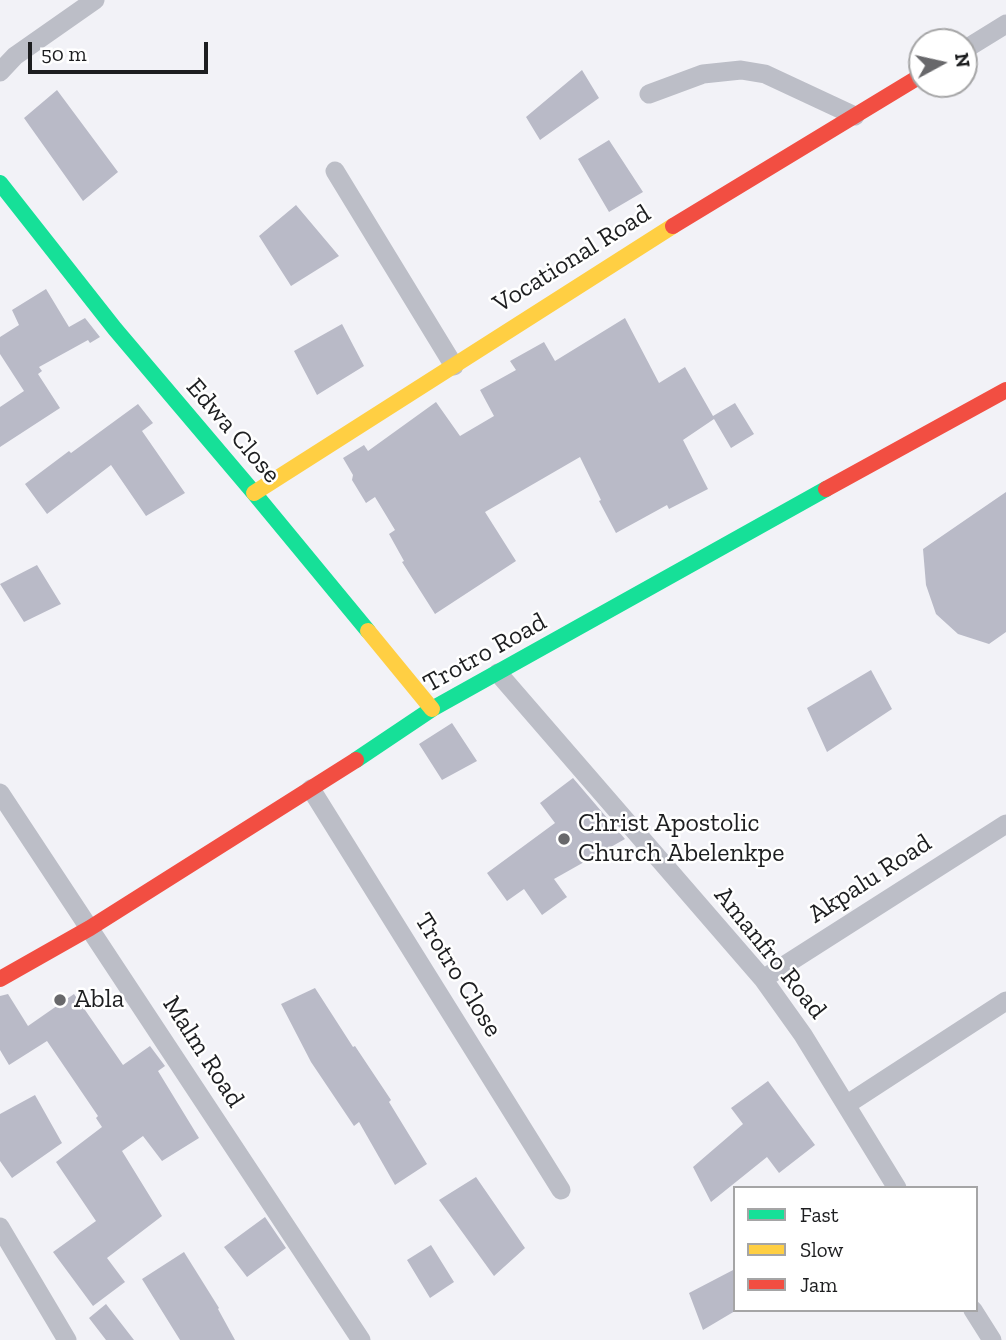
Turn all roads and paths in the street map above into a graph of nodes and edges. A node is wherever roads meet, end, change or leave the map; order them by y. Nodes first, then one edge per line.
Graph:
1 (95, 0) edge
2 (1006, 24) edge
3 (978, 41) edge
4 (0, 72) edge
5 (908, 84) edge
6 (649, 94) dead end
7 (855, 116) junction
8 (335, 171) dead end
9 (0, 183) edge
10 (454, 366) junction
11 (1006, 390) edge
12 (254, 493) junction
13 (498, 673) junction
14 (432, 709) junction
15 (311, 789) junction
16 (0, 793) edge
17 (1006, 824) edge
18 (90, 928) junction
19 (0, 979) edge
20 (763, 979) junction
21 (1006, 1000) edge
22 (846, 1105) junction
23 (896, 1186) edge
24 (561, 1190) dead end
25 (0, 1227) edge
26 (974, 1312) edge
27 (66, 1340) edge
28 (361, 1340) edge
29 (992, 1340) edge

1 - 4 street
2 - 3 street
5 - 7 street, Vocational Road
6 - 7 street
7 - 10 street, Vocational Road
8 - 10 street
9 - 12 street, Edwa Close
10 - 12 street, Vocational Road
11 - 13 street, Trotro Road
12 - 14 street, Edwa Close
13 - 14 street, Trotro Road
13 - 20 street, Amanfro Road
14 - 15 street, Trotro Road
15 - 18 street, Trotro Road
15 - 24 street, Trotro Close
16 - 18 street, Malm Road
17 - 20 street, Akpalu Road
18 - 19 street, Trotro Road
18 - 28 street, Malm Road
20 - 22 street, Amanfro Road
21 - 22 street
22 - 23 street, Amanfro Road
25 - 27 street
26 - 29 street

